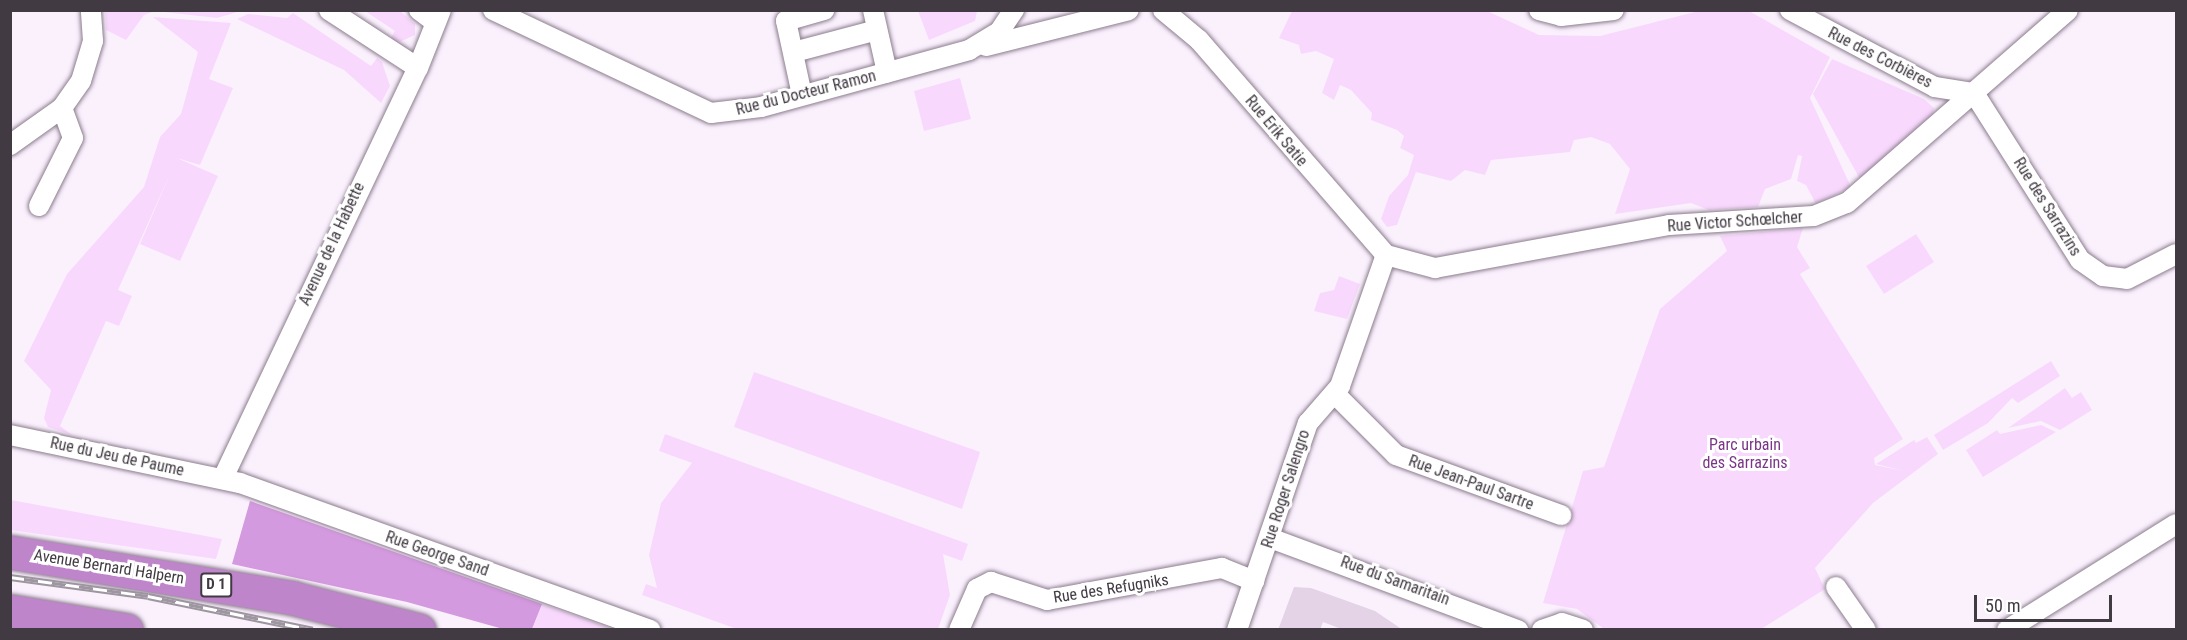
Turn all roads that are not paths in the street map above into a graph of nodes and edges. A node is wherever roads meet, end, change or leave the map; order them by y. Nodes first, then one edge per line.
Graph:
1 (91, 10) edge
2 (329, 10) edge
3 (419, 10) edge
4 (493, 10) edge
5 (824, 10) edge
6 (873, 10) edge
7 (1015, 10) edge
8 (1129, 10) edge
9 (1163, 10) edge
10 (1539, 10) edge
11 (1614, 10) edge
12 (1790, 10) edge
13 (2068, 10) edge
14 (438, 16) edge
15 (1051, 29) junction
16 (877, 30) junction
17 (969, 50) junction
18 (794, 52) junction
19 (418, 68) junction
20 (888, 72) junction
21 (1974, 93) junction
22 (802, 95) junction
23 (62, 108) junction
24 (10, 145) edge
25 (39, 206) dead end
26 (2176, 254) edge
27 (1386, 255) junction
28 (1335, 394) junction
29 (10, 435) edge
30 (223, 478) junction
31 (1561, 516) dead end
32 (2176, 524) edge
33 (1270, 538) junction
34 (10, 552) edge
35 (1255, 581) junction
36 (1836, 587) dead end
37 (10, 610) edge
38 (126, 630) edge
39 (419, 630) edge
40 (651, 630) edge
41 (959, 630) edge
42 (1237, 630) edge
43 (1518, 630) edge
44 (1542, 630) edge
45 (1583, 630) edge
46 (1866, 630) edge
47 (2007, 630) edge

1 - 23 street
2 - 19 street
3 - 14 street
4 - 22 street, Rue du Docteur Ramon
5 - 18 street
6 - 16 street
7 - 15 street
7 - 17 street, Rue du Docteur Ramon
8 - 15 street
9 - 27 street, Rue Erik Satie
10 - 11 street
12 - 21 street, Rue des Corbières
13 - 21 street, Rue Victor Schœlcher
14 - 19 street, Avenue de la Habette
15 - 17 street
16 - 18 street
16 - 20 street
17 - 20 street, Rue du Docteur Ramon
18 - 22 street
19 - 30 street, Avenue de la Habette
20 - 22 street, Rue du Docteur Ramon
21 - 26 street, Rue des Sarrazins
21 - 27 street, Rue Victor Schœlcher
23 - 24 street
23 - 25 street
27 - 28 street, Rue Roger Salengro
28 - 31 street, Rue Jean-Paul Sartre
28 - 33 street, Rue Roger Salengro
29 - 30 street, Rue du Jeu de Paume
30 - 40 street, Rue George Sand
32 - 47 street
33 - 35 street, Rue Roger Salengro
33 - 43 street, Rue du Samaritain
34 - 39 highway, Avenue Bernard Halpern / D 1
35 - 41 street, Rue des Refugniks
35 - 42 street, Rue Roger Salengro
36 - 46 street
37 - 38 highway
44 - 45 street

